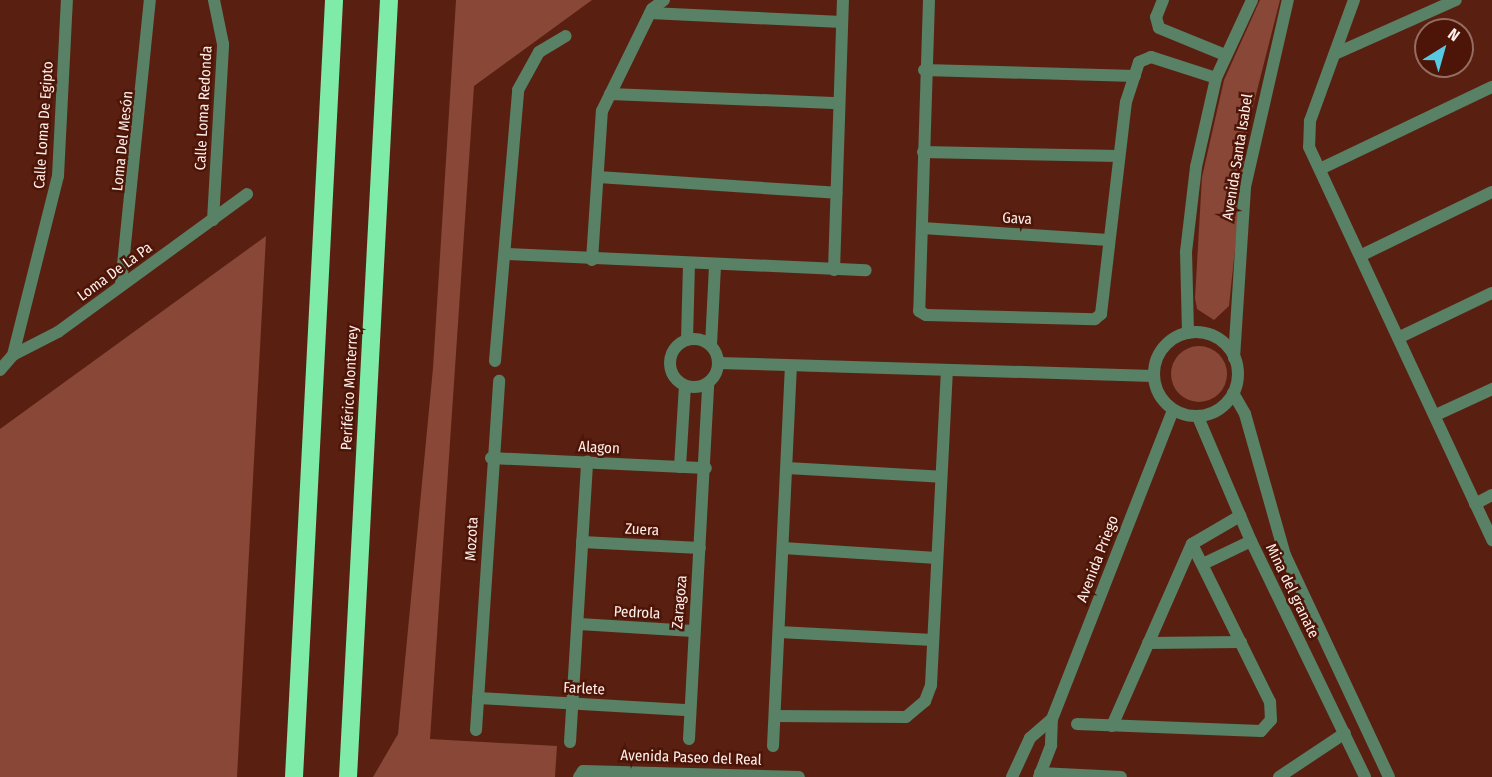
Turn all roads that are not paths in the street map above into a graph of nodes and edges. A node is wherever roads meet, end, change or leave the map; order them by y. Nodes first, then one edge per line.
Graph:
1 (67, 0) edge
2 (150, 0) edge
3 (214, 0) edge
4 (334, 0) edge
5 (389, 0) edge
6 (664, 0) edge
7 (843, 0) edge
8 (928, 0) edge
9 (1163, 0) edge
10 (1252, 0) edge
11 (1288, 0) edge
12 (1354, 0) edge
13 (1456, 0) edge
14 (650, 13) junction
15 (842, 22) junction
16 (566, 36) dead end
17 (1336, 53) junction
18 (1225, 56) junction
19 (924, 70) junction
20 (1135, 76) junction
21 (1216, 78) junction
22 (1492, 87) edge
23 (610, 94) junction
24 (839, 104) junction
25 (923, 152) junction
26 (1118, 156) junction
27 (1320, 169) junction
28 (598, 177) junction
29 (1492, 192) edge
30 (836, 193) junction
31 (247, 194) dead end
32 (213, 220) junction
33 (922, 228) junction
34 (1109, 240) junction
35 (507, 254) junction
36 (1362, 255) junction
37 (592, 260) junction
38 (689, 266) junction
39 (715, 267) junction
40 (834, 270) junction
41 (866, 270) dead end
42 (121, 284) junction
43 (1492, 293) edge
44 (1188, 333) junction
45 (1400, 337) junction
46 (687, 340) junction
47 (711, 345) junction
48 (1234, 358) junction
49 (5, 360) edge
50 (495, 361) dead end
51 (718, 363) junction
52 (791, 367) junction
53 (947, 371) junction
54 (1153, 376) junction
55 (499, 381) dead end
56 (708, 383) junction
57 (685, 386) junction
58 (1492, 389) edge
59 (1233, 393) junction
60 (1173, 410) junction
61 (1438, 414) junction
62 (1198, 417) junction
63 (491, 458) junction
64 (587, 462) junction
65 (680, 467) junction
66 (706, 468) junction
67 (787, 468) junction
68 (942, 477) junction
69 (1492, 495) edge
70 (1475, 504) junction
71 (1240, 516) junction
72 (1492, 540) edge
73 (1251, 541) junction
74 (582, 542) junction
75 (1192, 544) junction
76 (700, 548) junction
77 (783, 548) junction
78 (937, 558) junction
79 (1203, 564) junction
80 (579, 624) junction
81 (693, 631) junction
82 (779, 632) junction
83 (933, 640) junction
84 (1241, 642) junction
85 (1148, 643) junction
86 (477, 698) junction
87 (572, 704) junction
88 (689, 710) junction
89 (775, 716) junction
90 (1052, 719) junction
91 (1077, 724) dead end
92 (1112, 726) junction
93 (476, 730) dead end
94 (1345, 733) junction
95 (689, 740) dead end
96 (570, 742) dead end
97 (773, 746) dead end
98 (1376, 749) junction
99 (1357, 760) junction
100 (1306, 762) junction
101 (581, 774) edge
102 (722, 775) edge
103 (1040, 775) edge
104 (294, 777) edge
105 (348, 777) edge
106 (799, 777) edge
107 (1012, 777) edge
108 (1121, 777) edge
109 (1279, 777) edge
110 (1306, 777) edge
111 (1365, 777) edge
112 (1389, 777) edge

1 - 49 street, Calle Loma De Egipto
2 - 42 street, Loma Del Mesón
3 - 32 street, Calle Loma Redonda
4 - 104 highway
5 - 105 highway, Periférico Monterrey
6 - 14 street
7 - 15 street
8 - 19 street
9 - 18 street
10 - 18 street
11 - 48 street, Avenida Santa Isabel
12 - 17 street
13 - 17 street
14 - 15 street
14 - 23 street
15 - 24 street
16 - 35 street
17 - 27 street
18 - 21 street
19 - 20 street
19 - 25 street
20 - 21 street
20 - 26 street
21 - 44 street
22 - 27 street
23 - 24 street
23 - 28 street
24 - 30 street
25 - 26 street
25 - 33 street
26 - 34 street
27 - 36 street
28 - 30 street
28 - 37 street
29 - 36 street
30 - 40 street
31 - 32 street, Loma De La Pa
32 - 42 street, Loma De La Pa
33 - 34 street, Gava
33 - 34 street
35 - 37 street
35 - 50 street
36 - 45 street
37 - 38 street
38 - 39 street
38 - 46 street
39 - 40 street
39 - 47 street
40 - 41 street
42 - 49 street, Loma De La Pa
43 - 45 street
44 - 48 street
44 - 54 street
45 - 61 street
46 - 47 street
46 - 57 street
47 - 51 street
48 - 59 street
51 - 52 street
51 - 56 street
52 - 53 street
52 - 67 street
53 - 54 street
53 - 68 street
54 - 60 street
55 - 63 street, Mozota
56 - 57 street
56 - 66 street, Zaragoza
57 - 65 street
58 - 61 street
59 - 62 street
59 - 98 street
60 - 62 street
60 - 90 street, Avenida Priego
61 - 70 street
62 - 71 street, Mina del granate
63 - 64 street, Alagon
63 - 86 street, Mozota
64 - 65 street, Alagon
64 - 74 street
65 - 66 street, Alagon
66 - 76 street, Zaragoza
67 - 68 street
67 - 77 street
68 - 78 street
69 - 70 street
70 - 72 street
71 - 73 street, Mina del granate
71 - 75 street
73 - 79 street
73 - 94 street, Mina del granate
74 - 76 street, Zuera
74 - 80 street
75 - 79 street
75 - 85 street
76 - 81 street, Zaragoza
77 - 78 street
77 - 82 street
78 - 83 street
79 - 84 street
80 - 81 street, Pedrola
80 - 87 street
81 - 88 street, Zaragoza
82 - 83 street
82 - 89 street
83 - 89 street
84 - 85 street
84 - 92 street
85 - 92 street
86 - 87 street, Farlete
86 - 93 street, Mozota
87 - 88 street, Farlete
87 - 96 street
88 - 95 street, Zaragoza
89 - 97 street
90 - 103 street, Avenida Priego
90 - 107 street, Avenida Priego
91 - 92 street
94 - 99 street, Mina del granate
94 - 100 street
98 - 99 street
98 - 112 street
99 - 111 street, Mina del granate
100 - 109 street
100 - 110 street
101 - 102 street, Avenida Paseo del Real
102 - 106 street, Avenida Paseo del Real
103 - 108 street

